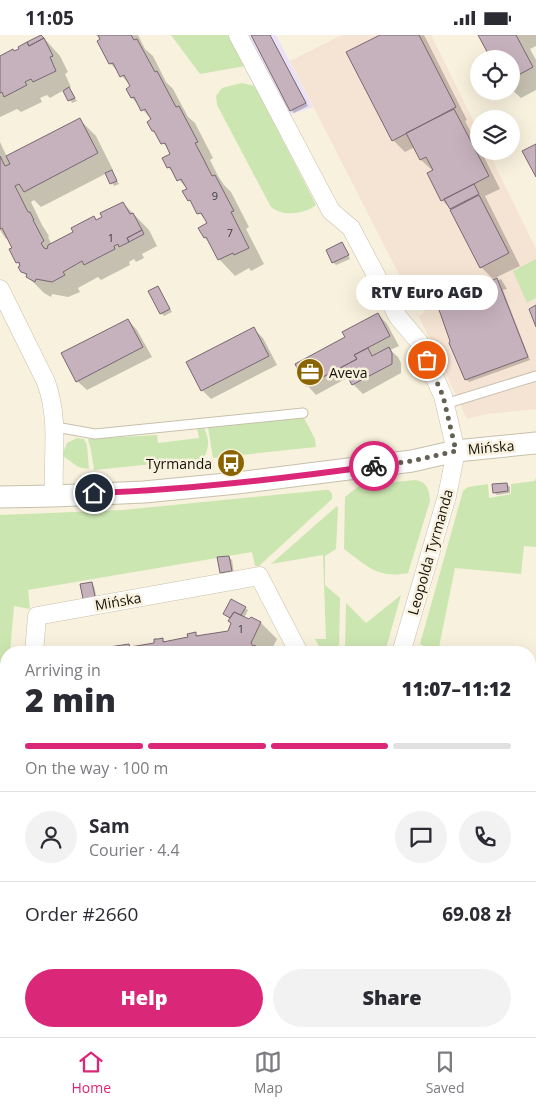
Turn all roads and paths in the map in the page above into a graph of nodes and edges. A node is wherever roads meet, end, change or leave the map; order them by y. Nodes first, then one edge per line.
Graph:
1 (238, 35) edge
2 (0, 289) edge
3 (536, 376) edge
4 (445, 404) junction
5 (303, 413) dead end
6 (56, 427) junction
7 (536, 443) edge
8 (456, 451) junction
9 (54, 496) junction
10 (0, 497) edge
11 (35, 646) edge
12 (295, 646) edge
13 (403, 646) edge

1 - 4 street
2 - 6 street
3 - 4 lane
4 - 8 street
5 - 6 lane
6 - 9 street
7 - 8 street, Mińska
8 - 9 street, Mińska
8 - 13 street, Leopolda Tyrmanda
9 - 10 street, Mińska
11 - 12 street, Mińska

